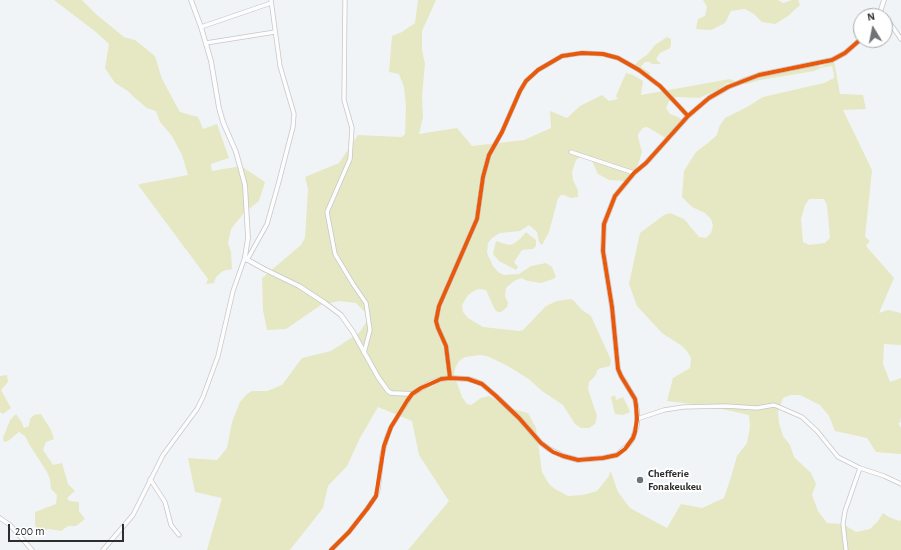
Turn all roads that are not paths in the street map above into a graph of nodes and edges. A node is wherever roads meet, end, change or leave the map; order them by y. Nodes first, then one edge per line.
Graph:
1 (191, 0) edge
2 (345, 0) edge
3 (271, 1) edge
4 (201, 27) junction
5 (893, 28) edge
6 (275, 32) junction
7 (901, 39) edge
8 (206, 43) junction
9 (853, 46) edge
10 (688, 116) junction
11 (571, 152) dead end
12 (634, 174) junction
13 (246, 258) junction
14 (364, 353) junction
15 (450, 378) junction
16 (412, 394) junction
17 (637, 419) junction
18 (860, 468) junction
19 (150, 479) junction
20 (901, 484) edge
21 (0, 518) edge
22 (179, 535) dead end
23 (32, 550) edge
24 (103, 550) edge
25 (331, 550) edge
26 (846, 550) edge

1 - 4 street
2 - 14 street
3 - 4 street
3 - 6 street
4 - 8 street
5 - 7 street
6 - 8 street
6 - 13 street
8 - 13 street
9 - 10 street
10 - 12 street
10 - 15 street
11 - 12 street
12 - 17 street
13 - 14 street
13 - 19 street
14 - 16 street
15 - 16 street
15 - 17 street
16 - 25 street
17 - 18 street
18 - 20 street
18 - 26 street
19 - 22 street
19 - 24 street
21 - 23 street

